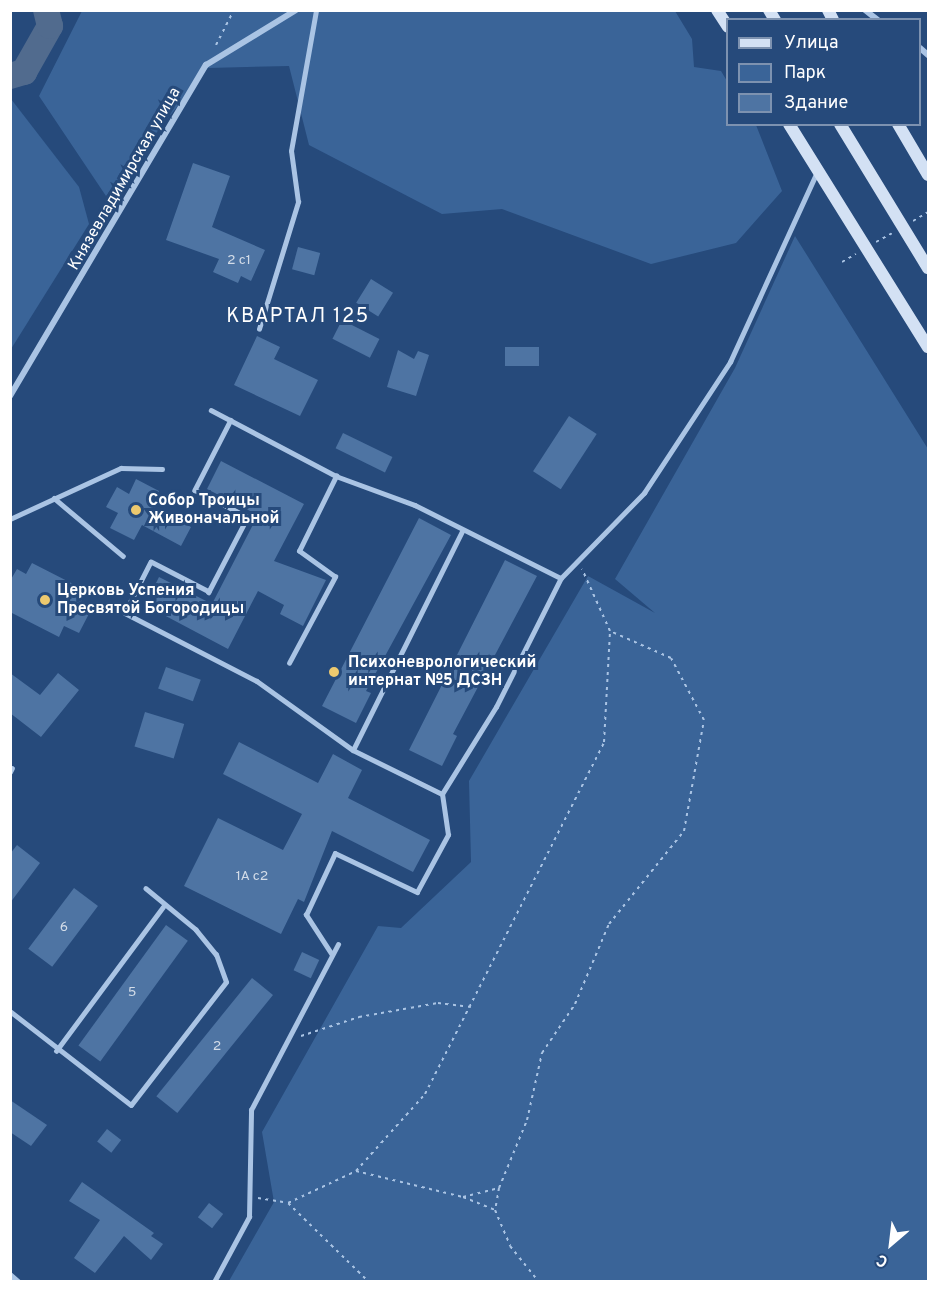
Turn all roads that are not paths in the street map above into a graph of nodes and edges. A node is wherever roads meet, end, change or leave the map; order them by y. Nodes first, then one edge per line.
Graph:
1 (296, 10) edge
2 (316, 10) edge
3 (717, 10) edge
4 (726, 24) edge
5 (790, 126) edge
6 (841, 126) edge
7 (899, 126) edge
8 (818, 169) junction
9 (928, 175) edge
10 (928, 268) edge
11 (259, 329) dead end
12 (928, 347) edge
13 (10, 396) edge
14 (211, 410) dead end
15 (231, 420) junction
16 (162, 468) dead end
17 (336, 476) junction
18 (54, 498) junction
19 (10, 519) edge
20 (462, 531) junction
21 (123, 556) dead end
22 (561, 578) junction
23 (289, 663) dead end
24 (353, 750) junction
25 (442, 794) junction
26 (146, 889) dead end
27 (163, 907) junction
28 (338, 944) dead end
29 (332, 955) junction
30 (10, 1011) edge
31 (56, 1051) junction
32 (10, 1275) edge
33 (18, 1281) edge
34 (214, 1281) edge

1 - 13 street, Князевладимирская улица
2 - 11 lane
3 - 4 street
5 - 8 street
6 - 10 street
7 - 9 street
8 - 12 street
8 - 22 lane
14 - 15 lane
15 - 17 lane
15 - 24 lane
16 - 18 lane
17 - 20 lane
17 - 23 lane
18 - 19 lane
18 - 21 lane
20 - 22 lane
20 - 24 lane
22 - 25 lane
24 - 25 lane
25 - 29 lane
26 - 27 lane
27 - 31 lane
27 - 31 lane
28 - 29 lane
29 - 34 lane
30 - 31 lane
32 - 33 street

